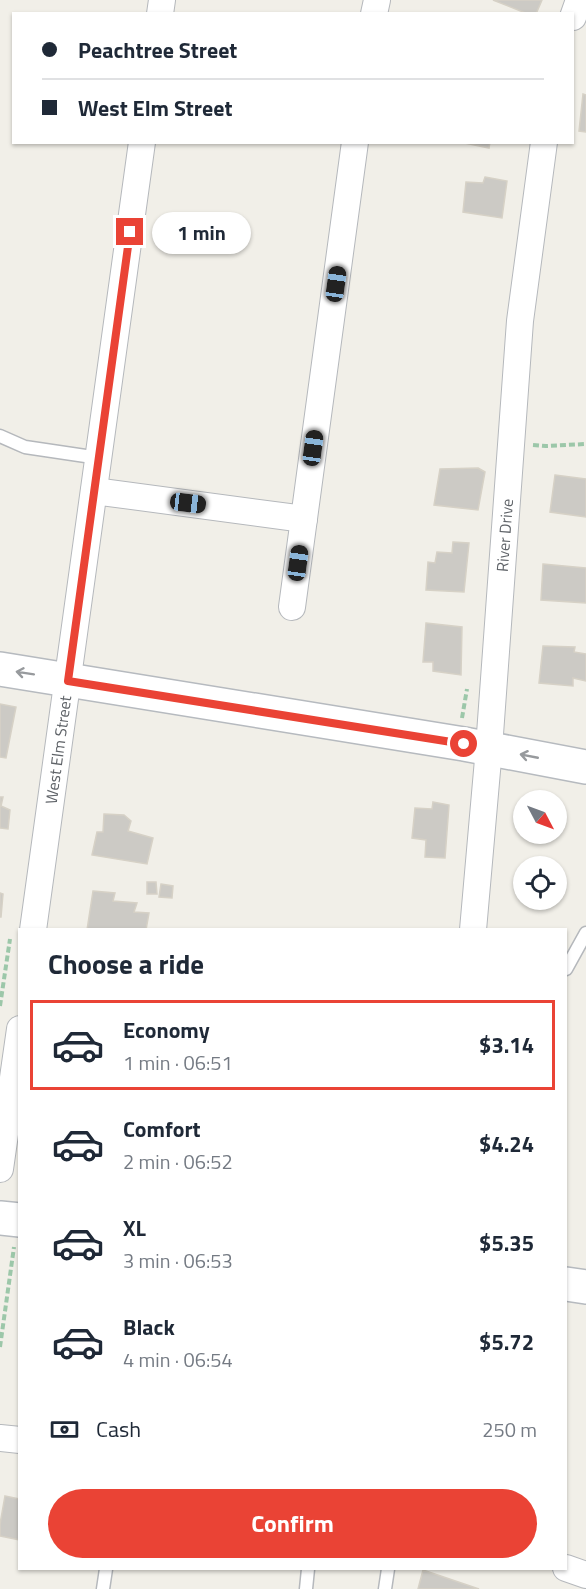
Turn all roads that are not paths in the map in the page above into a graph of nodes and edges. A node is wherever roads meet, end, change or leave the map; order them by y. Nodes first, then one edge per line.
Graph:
1 (579, 0) edge
2 (574, 14) edge
3 (142, 144) edge
4 (355, 144) edge
5 (544, 144) edge
6 (0, 436) edge
7 (99, 458) junction
8 (94, 491) junction
9 (304, 519) junction
10 (292, 607) dead end
11 (0, 669) edge
12 (68, 681) junction
13 (489, 748) junction
14 (586, 767) edge
15 (33, 928) edge
16 (473, 928) edge
17 (586, 933) edge
18 (567, 967) edge
19 (18, 1043) edge
20 (0, 1169) edge
21 (0, 1218) edge
22 (18, 1220) edge
23 (567, 1284) edge
24 (586, 1287) edge
25 (0, 1438) edge
26 (18, 1440) edge
27 (567, 1568) edge
28 (106, 1570) edge
29 (308, 1570) edge
30 (388, 1570) edge
31 (586, 1575) edge
32 (103, 1589) edge
33 (306, 1589) edge
34 (385, 1589) edge

1 - 2 street
3 - 7 street, West Elm Street
4 - 9 street
5 - 13 street, River Drive
6 - 7 lane
7 - 8 street, West Elm Street
8 - 9 street
8 - 12 street, West Elm Street
9 - 10 street
12 -> 11 main road
12 - 13 main road
12 - 15 street, West Elm Street
14 -> 13 main road
13 - 16 street, River Drive
17 - 18 lane
19 - 20 street
21 - 22 main road
23 - 24 main road
25 - 26 street
27 - 31 street
28 - 32 lane
29 - 33 lane
30 - 34 lane

